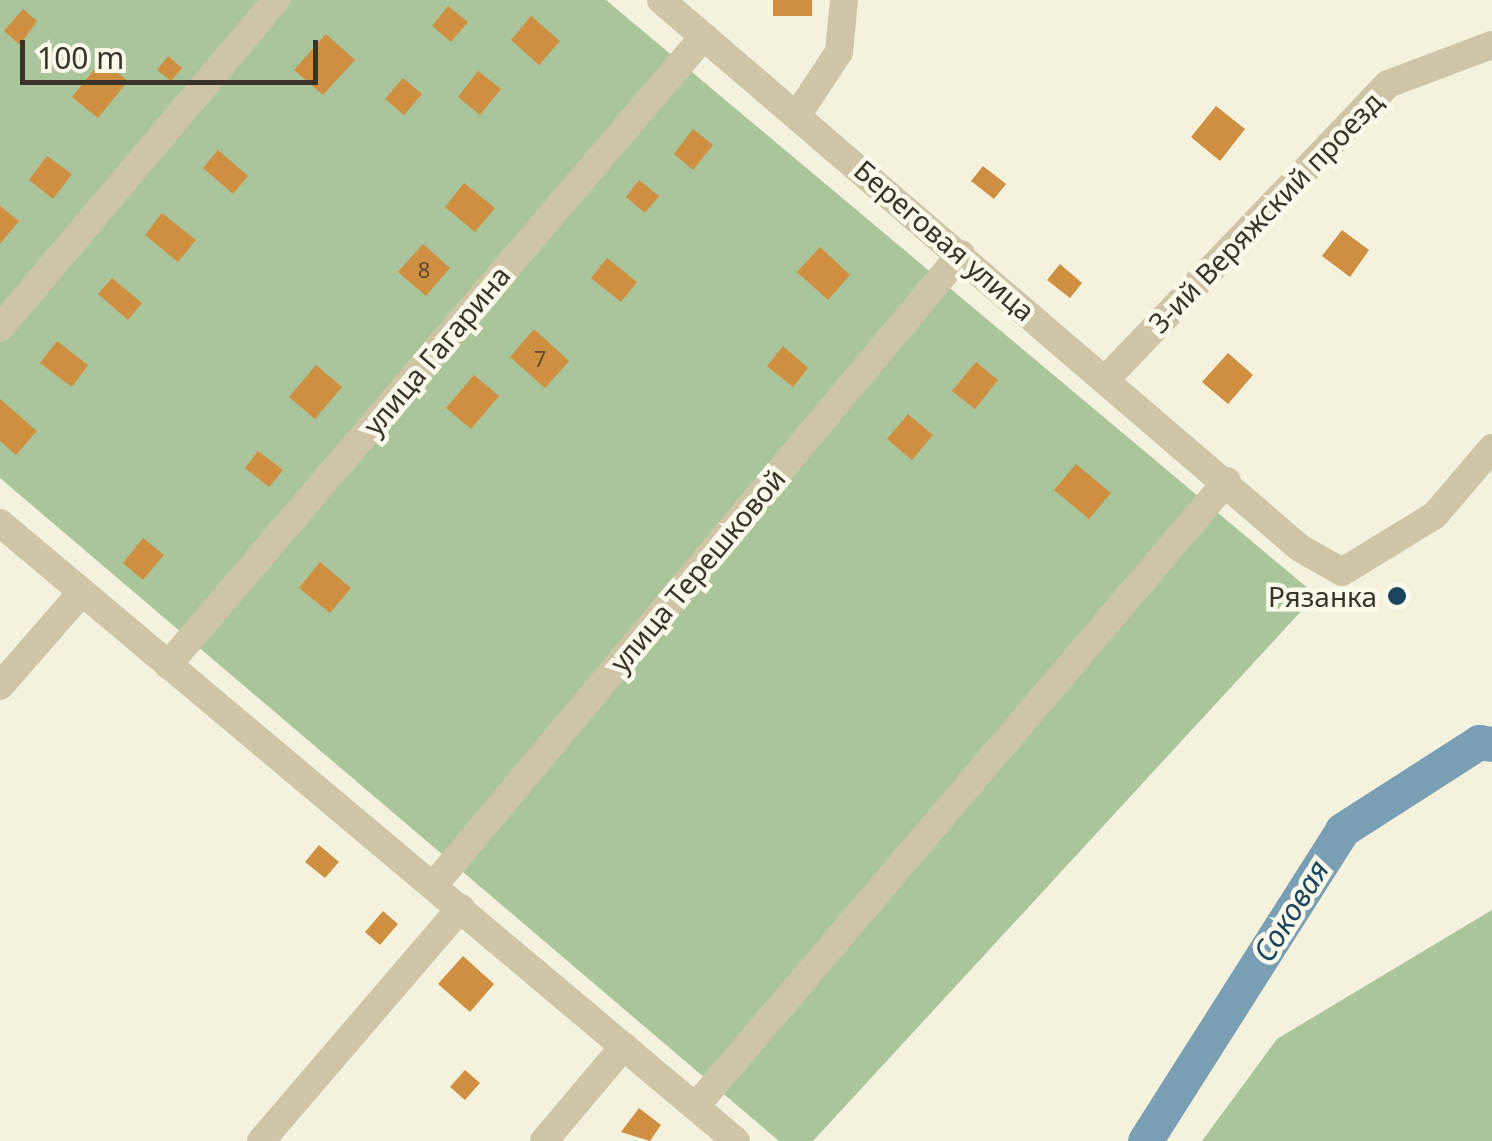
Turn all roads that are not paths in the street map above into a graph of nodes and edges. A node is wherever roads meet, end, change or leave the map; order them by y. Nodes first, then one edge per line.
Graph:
1 (276, 0) edge
2 (661, 0) edge
3 (844, 0) edge
4 (704, 36) junction
5 (1492, 45) edge
6 (798, 114) junction
7 (960, 254) junction
8 (0, 328) edge
9 (1107, 378) junction
10 (1492, 448) edge
11 (1227, 481) junction
12 (0, 523) edge
13 (81, 593) junction
14 (168, 665) junction
15 (0, 686) edge
16 (434, 885) junction
17 (461, 908) junction
18 (624, 1046) junction
19 (696, 1106) junction
20 (262, 1141) edge
21 (544, 1141) edge
22 (736, 1141) edge

1 - 8 street
2 - 4 street, Береговая улица
3 - 6 street
4 - 6 street, Береговая улица
4 - 14 street, улица Гагарина
5 - 9 street, 3-ий Веряжский проезд
6 - 7 street, Береговая улица
7 - 9 street, Береговая улица
7 - 16 street, улица Терешковой
9 - 11 street, Береговая улица
10 - 11 street, Береговая улица
11 - 19 street
12 - 13 street
13 - 14 street
13 - 15 street
14 - 16 street
16 - 17 street
17 - 18 street
17 - 20 street
18 - 19 street
18 - 21 street
19 - 22 street

